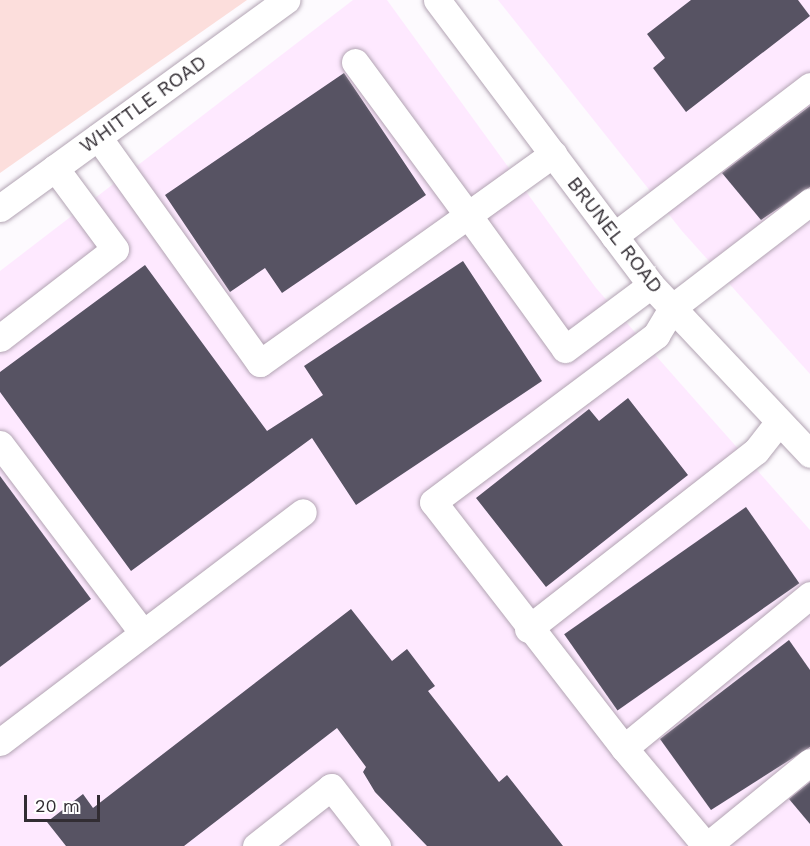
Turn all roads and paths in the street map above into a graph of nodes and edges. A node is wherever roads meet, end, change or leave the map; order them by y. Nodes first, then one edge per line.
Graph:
1 (286, 0) edge
2 (437, 0) edge
3 (355, 62) dead end
4 (810, 86) edge
5 (98, 137) junction
6 (553, 154) junction
7 (56, 168) junction
8 (810, 202) edge
9 (0, 208) edge
10 (468, 215) junction
11 (614, 236) junction
12 (651, 285) junction
13 (673, 307) junction
14 (0, 338) edge
15 (779, 422) junction
16 (0, 444) edge
17 (810, 454) edge
18 (303, 512) dead end
19 (810, 595) edge
20 (528, 629) junction
21 (142, 633) junction
22 (0, 742) edge
23 (624, 748) junction
24 (810, 762) edge
25 (256, 846) edge
26 (377, 846) edge
27 (706, 846) edge

1 - 5 street, WHITTLE ROAD
2 - 6 street, BRUNEL ROAD
3 - 10 street
4 - 11 street
5 - 7 street, WHITTLE ROAD
5 - 10 street
6 - 10 street
6 - 11 street, BRUNEL ROAD
7 - 9 street, WHITTLE ROAD
7 - 14 street
8 - 13 street
10 - 12 street
11 - 12 street, BRUNEL ROAD
12 - 13 street, BRUNEL ROAD
13 - 15 street, BRUNEL ROAD
13 - 20 street
15 - 17 street, BRUNEL ROAD
15 - 20 street
16 - 21 street
18 - 21 street
19 - 23 street
20 - 23 street
21 - 22 street
23 - 27 street
24 - 27 street
25 - 26 street

